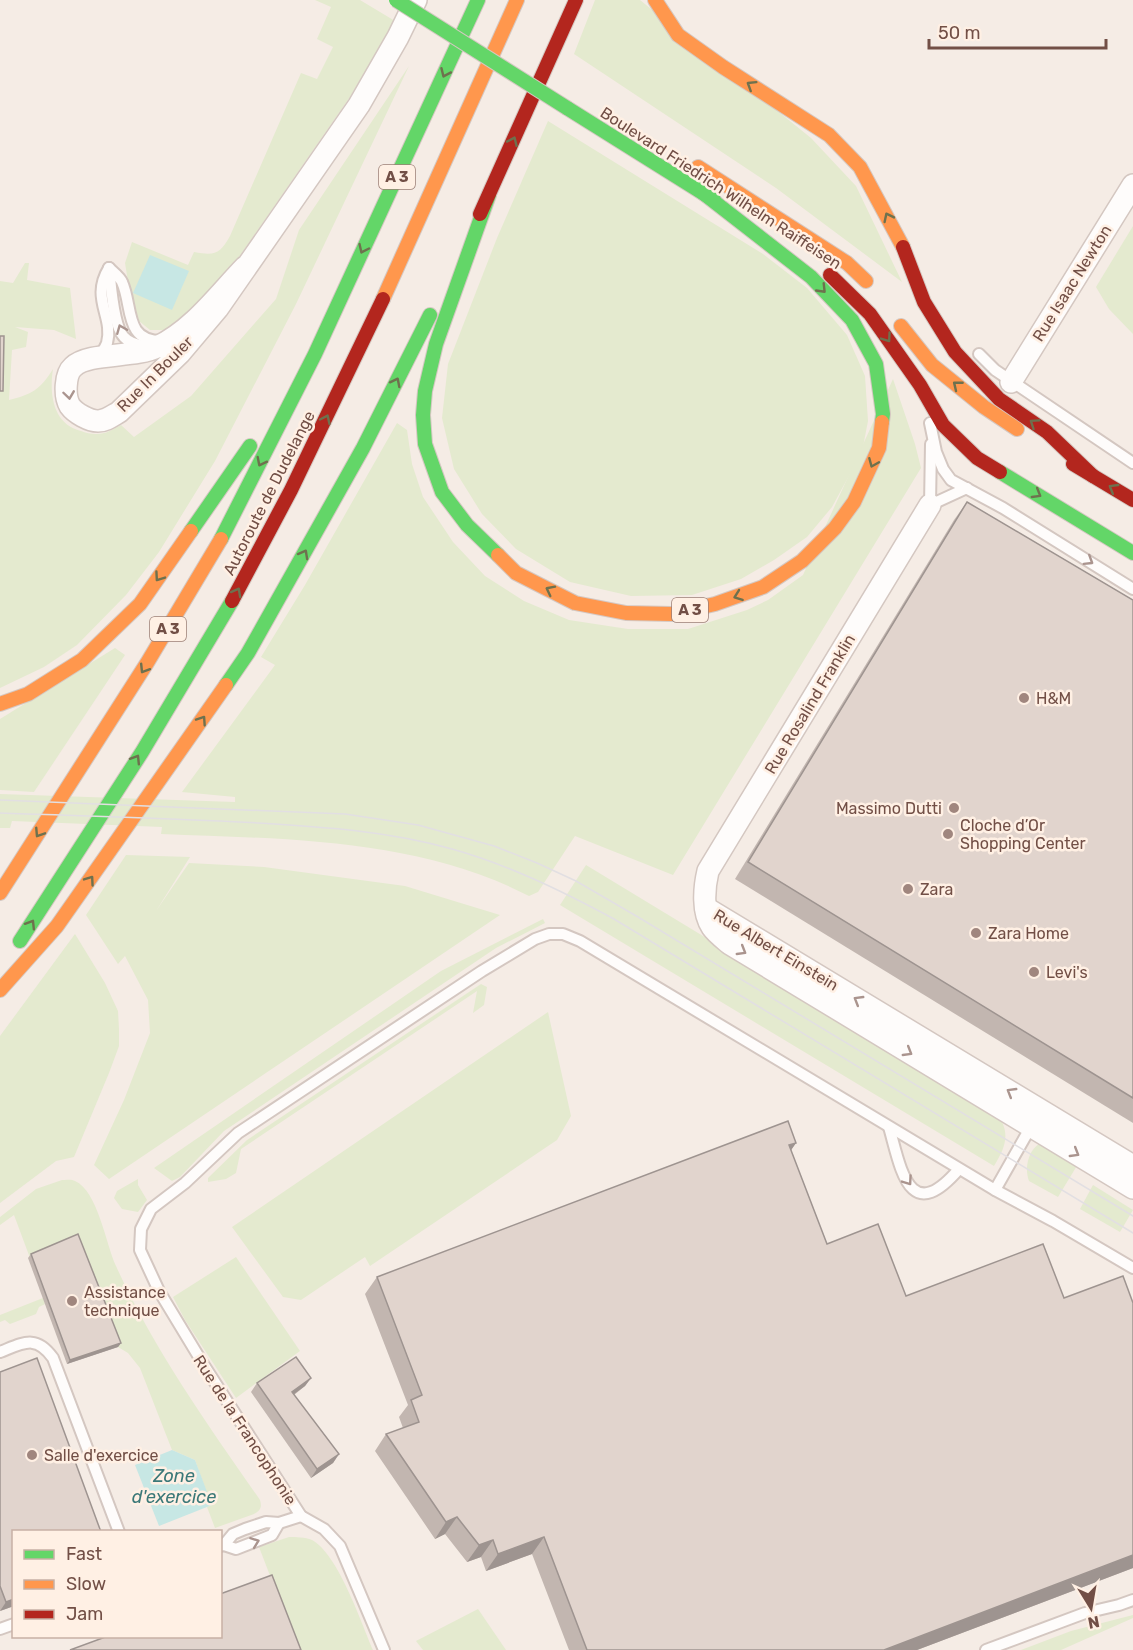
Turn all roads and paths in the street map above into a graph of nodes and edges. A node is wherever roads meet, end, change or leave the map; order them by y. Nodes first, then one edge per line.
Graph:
1 (396, 0) edge
2 (416, 0) edge
3 (478, 0) edge
4 (518, 0) edge
5 (576, 0) edge
6 (655, 0) edge
7 (453, 12) dead end
8 (510, 48) dead end
9 (529, 60) dead end
10 (557, 78) dead end
11 (687, 160) dead end
12 (1133, 184) edge
13 (694, 186) junction
14 (489, 195) junction
15 (903, 247) junction
16 (245, 267) junction
17 (874, 289) dead end
18 (891, 313) dead end
19 (953, 326) dead end
20 (170, 340) junction
21 (974, 349) dead end
22 (315, 354) junction
23 (99, 357) junction
24 (1011, 382) junction
25 (920, 385) junction
26 (929, 417) junction
27 (1133, 463) edge
28 (1093, 476) junction
29 (967, 488) junction
30 (1133, 501) edge
31 (930, 505) junction
32 (1133, 553) edge
33 (1133, 589) edge
34 (0, 704) edge
35 (0, 893) edge
36 (706, 908) joint
37 (6, 963) edge
38 (0, 990) edge
39 (1036, 1118) junction
40 (889, 1127) junction
41 (1133, 1166) edge
42 (959, 1169) junction
43 (1133, 1188) edge
44 (994, 1190) junction
45 (1133, 1268) edge
46 (0, 1352) edge
47 (301, 1516) junction
48 (118, 1530) edge
49 (222, 1546) edge
50 (1133, 1599) edge
51 (384, 1650) edge
52 (987, 1650) edge

1 - 13 main road, Boulevard Friedrich Wilhelm Raiffeisen, bridge
2 - 16 street, Rue In Bouler
3 -> 22 main road, Autoroute de Dudelange / A 3
37 -> 4 main road, Autoroute de Dudelange / A 3
14 -> 5 main road, A 3
15 -> 6 main road
7 - 8 main road
9 - 10 main road
11 - 17 main road
12 - 24 street, Rue Isaac Newton
13 -> 14 main road, A 3
13 -> 25 main road, Boulevard Friedrich Wilhelm Raiffeisen
38 -> 14 main road, A 3
15 - 19 lane
28 -> 15 main road
16 - 20 street, Rue In Bouler
23 -> 16 street, Rue In Bouler
28 -> 18 main road
20 - 23 street, Rue In Bouler
20 -> 23 lane
21 - 24 lane
22 -> 34 main road, A 3
22 -> 35 main road, Autoroute de Dudelange / A 3
24 - 27 lane
25 - 26 lane, Boulevard Friedrich Wilhelm Raiffeisen
25 -> 32 main road, Boulevard Friedrich Wilhelm Raiffeisen
26 - 29 lane, Boulevard Friedrich Wilhelm Raiffeisen
26 - 31 lane, Rue Rosalind Franklin
30 -> 28 main road
29 - 31 lane
29 -> 33 lane, Boulevard Friedrich Wilhelm Raiffeisen
31 - 36 street, Rue Rosalind Franklin
36 - 39 street, Rue Albert Einstein
39 - 41 street, Rue Albert Einstein
39 -> 43 street, Rue Albert Einstein
39 - 44 lane
40 - 42 lane
40 -> 42 lane
40 - 47 lane, Rue de la Francophonie
42 - 44 lane
44 - 45 lane
46 - 48 lane
47 - 49 lane
47 - 51 lane, Rue de la Francophonie
50 - 52 lane

